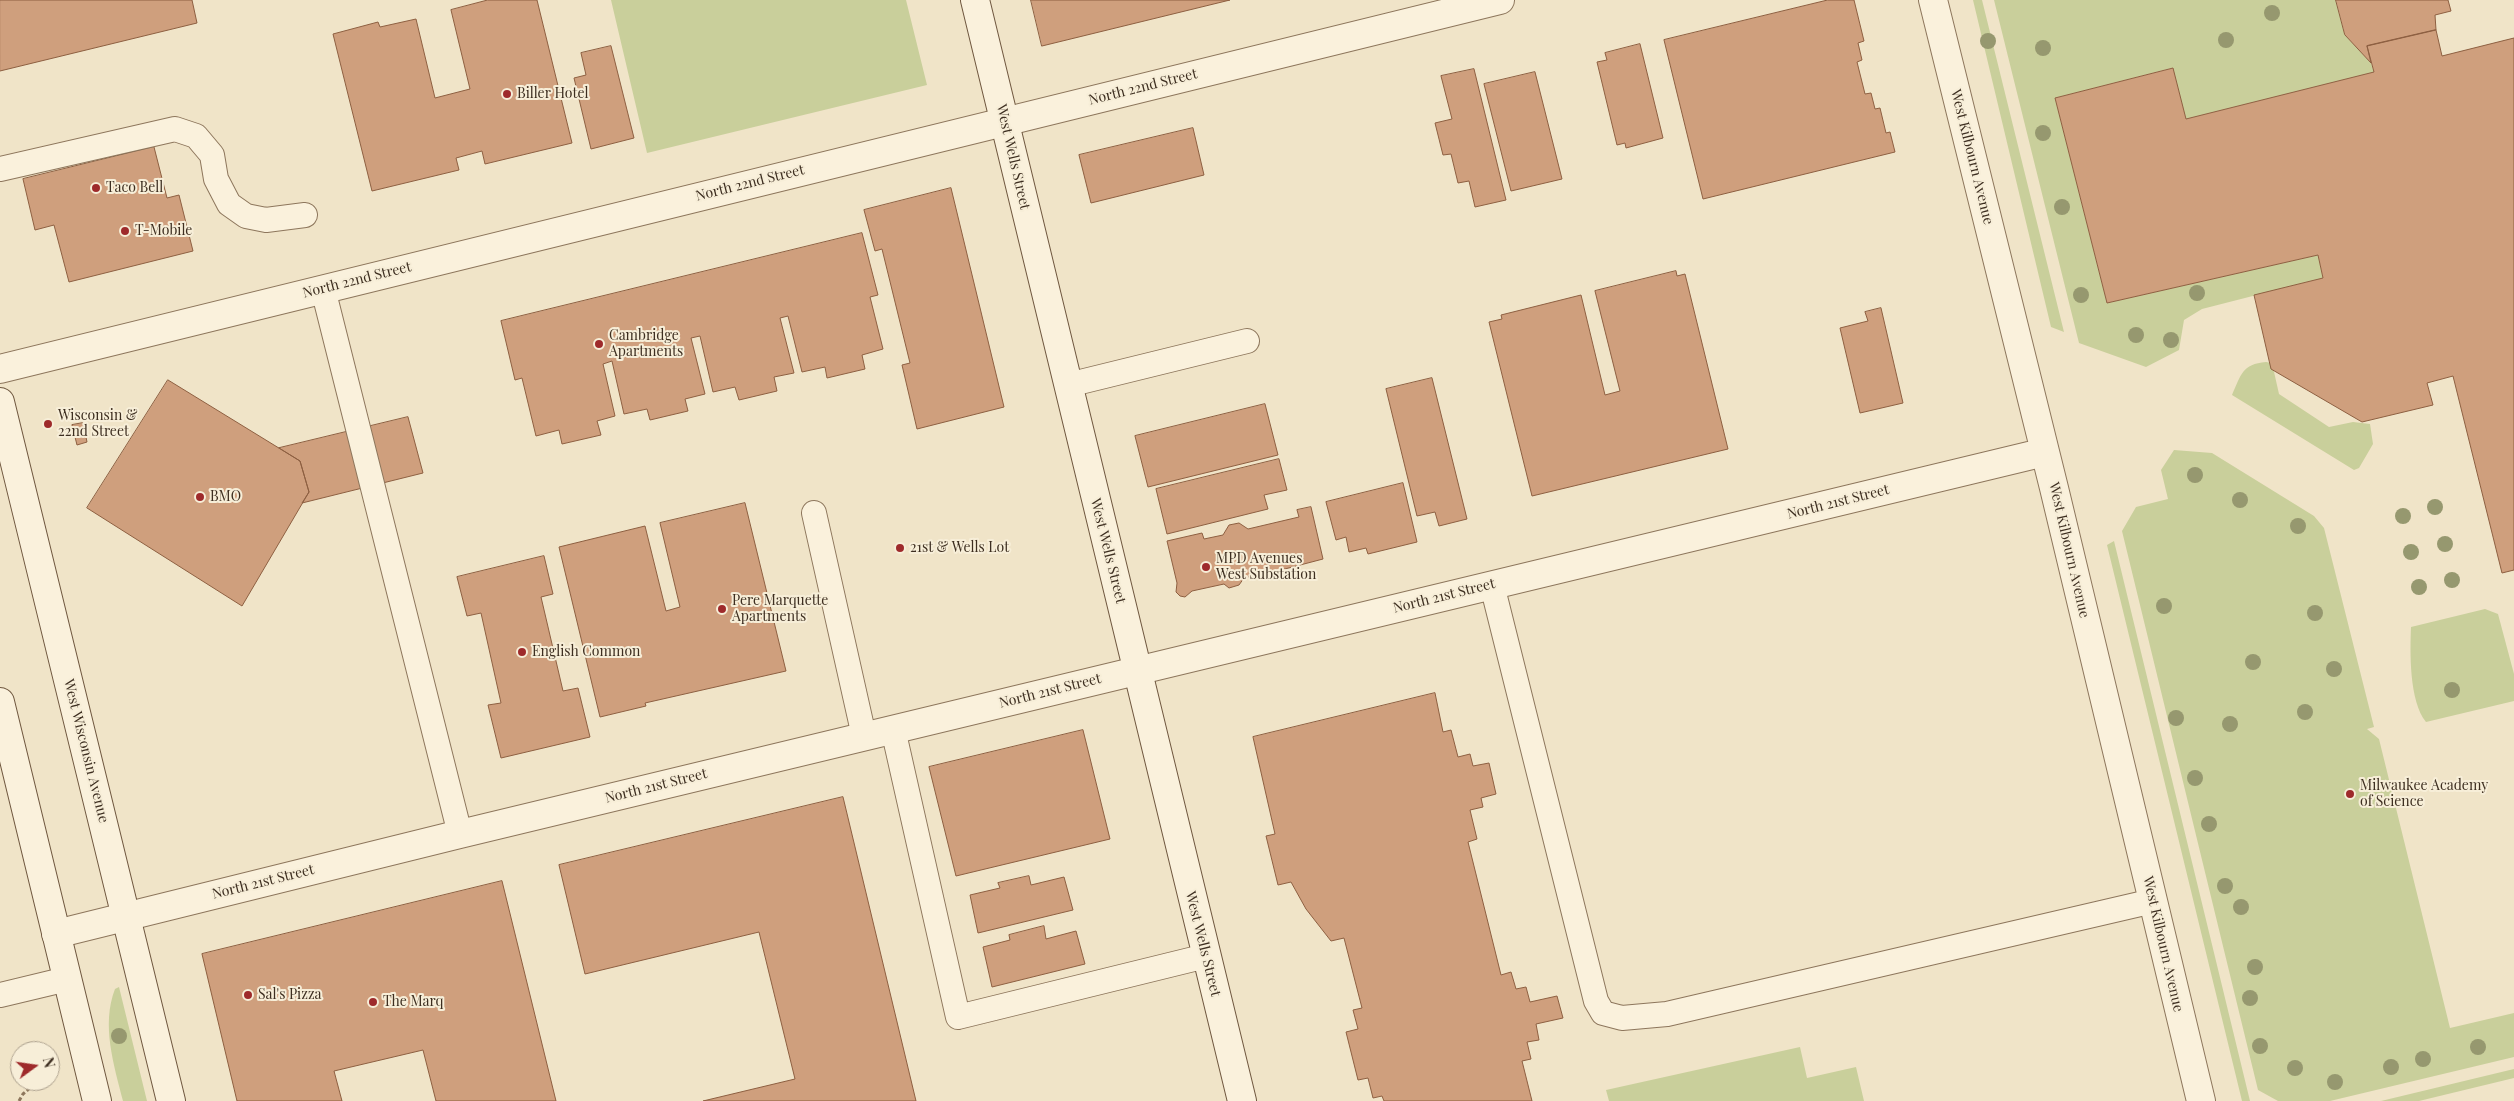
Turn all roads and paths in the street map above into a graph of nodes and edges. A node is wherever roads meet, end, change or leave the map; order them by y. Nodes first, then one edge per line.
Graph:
1 (975, 0) edge
2 (1500, 0) edge
3 (1933, 0) edge
4 (1005, 121) junction
5 (0, 169) edge
6 (305, 215) dead end
7 (323, 289) junction
8 (1247, 341) dead end
9 (0, 369) edge
10 (1068, 385) junction
11 (0, 402) edge
12 (2045, 452) junction
13 (814, 513) dead end
14 (1492, 585) junction
15 (1136, 670) junction
16 (0, 702) edge
17 (893, 730) junction
18 (864, 736) junction
19 (460, 834) junction
20 (2153, 901) junction
21 (126, 916) junction
22 (56, 934) junction
23 (1206, 956) junction
24 (67, 979) junction
25 (0, 995) edge
26 (26, 1091) edge
27 (19, 1101) edge
28 (97, 1101) edge
29 (171, 1101) edge
30 (1242, 1101) edge
31 (2201, 1101) edge

1 - 4 street, West Wells Street
2 - 4 street, North 22nd Street
3 - 12 street, West Kilbourn Avenue
4 - 7 street, North 22nd Street
4 - 10 street, West Wells Street
5 - 6 lane
7 - 9 street, North 22nd Street
7 - 19 lane
8 - 10 lane
10 - 15 street, West Wells Street
11 - 21 street, West Wisconsin Avenue
12 - 14 street, North 21st Street
12 - 20 street, West Kilbourn Avenue
13 - 18 lane
14 - 15 street, North 21st Street
14 - 20 lane
15 - 17 street, North 21st Street
15 - 23 street, West Wells Street
16 - 22 street
17 - 18 street, North 21st Street
17 - 23 lane
18 - 19 street, North 21st Street
19 - 21 street, North 21st Street
20 - 31 street, West Kilbourn Avenue
21 - 22 street, North 21st Street
21 - 29 street, West Wisconsin Avenue
22 - 24 street
23 - 30 street, West Wells Street
24 - 25 lane
24 - 28 street
26 - 27 path

